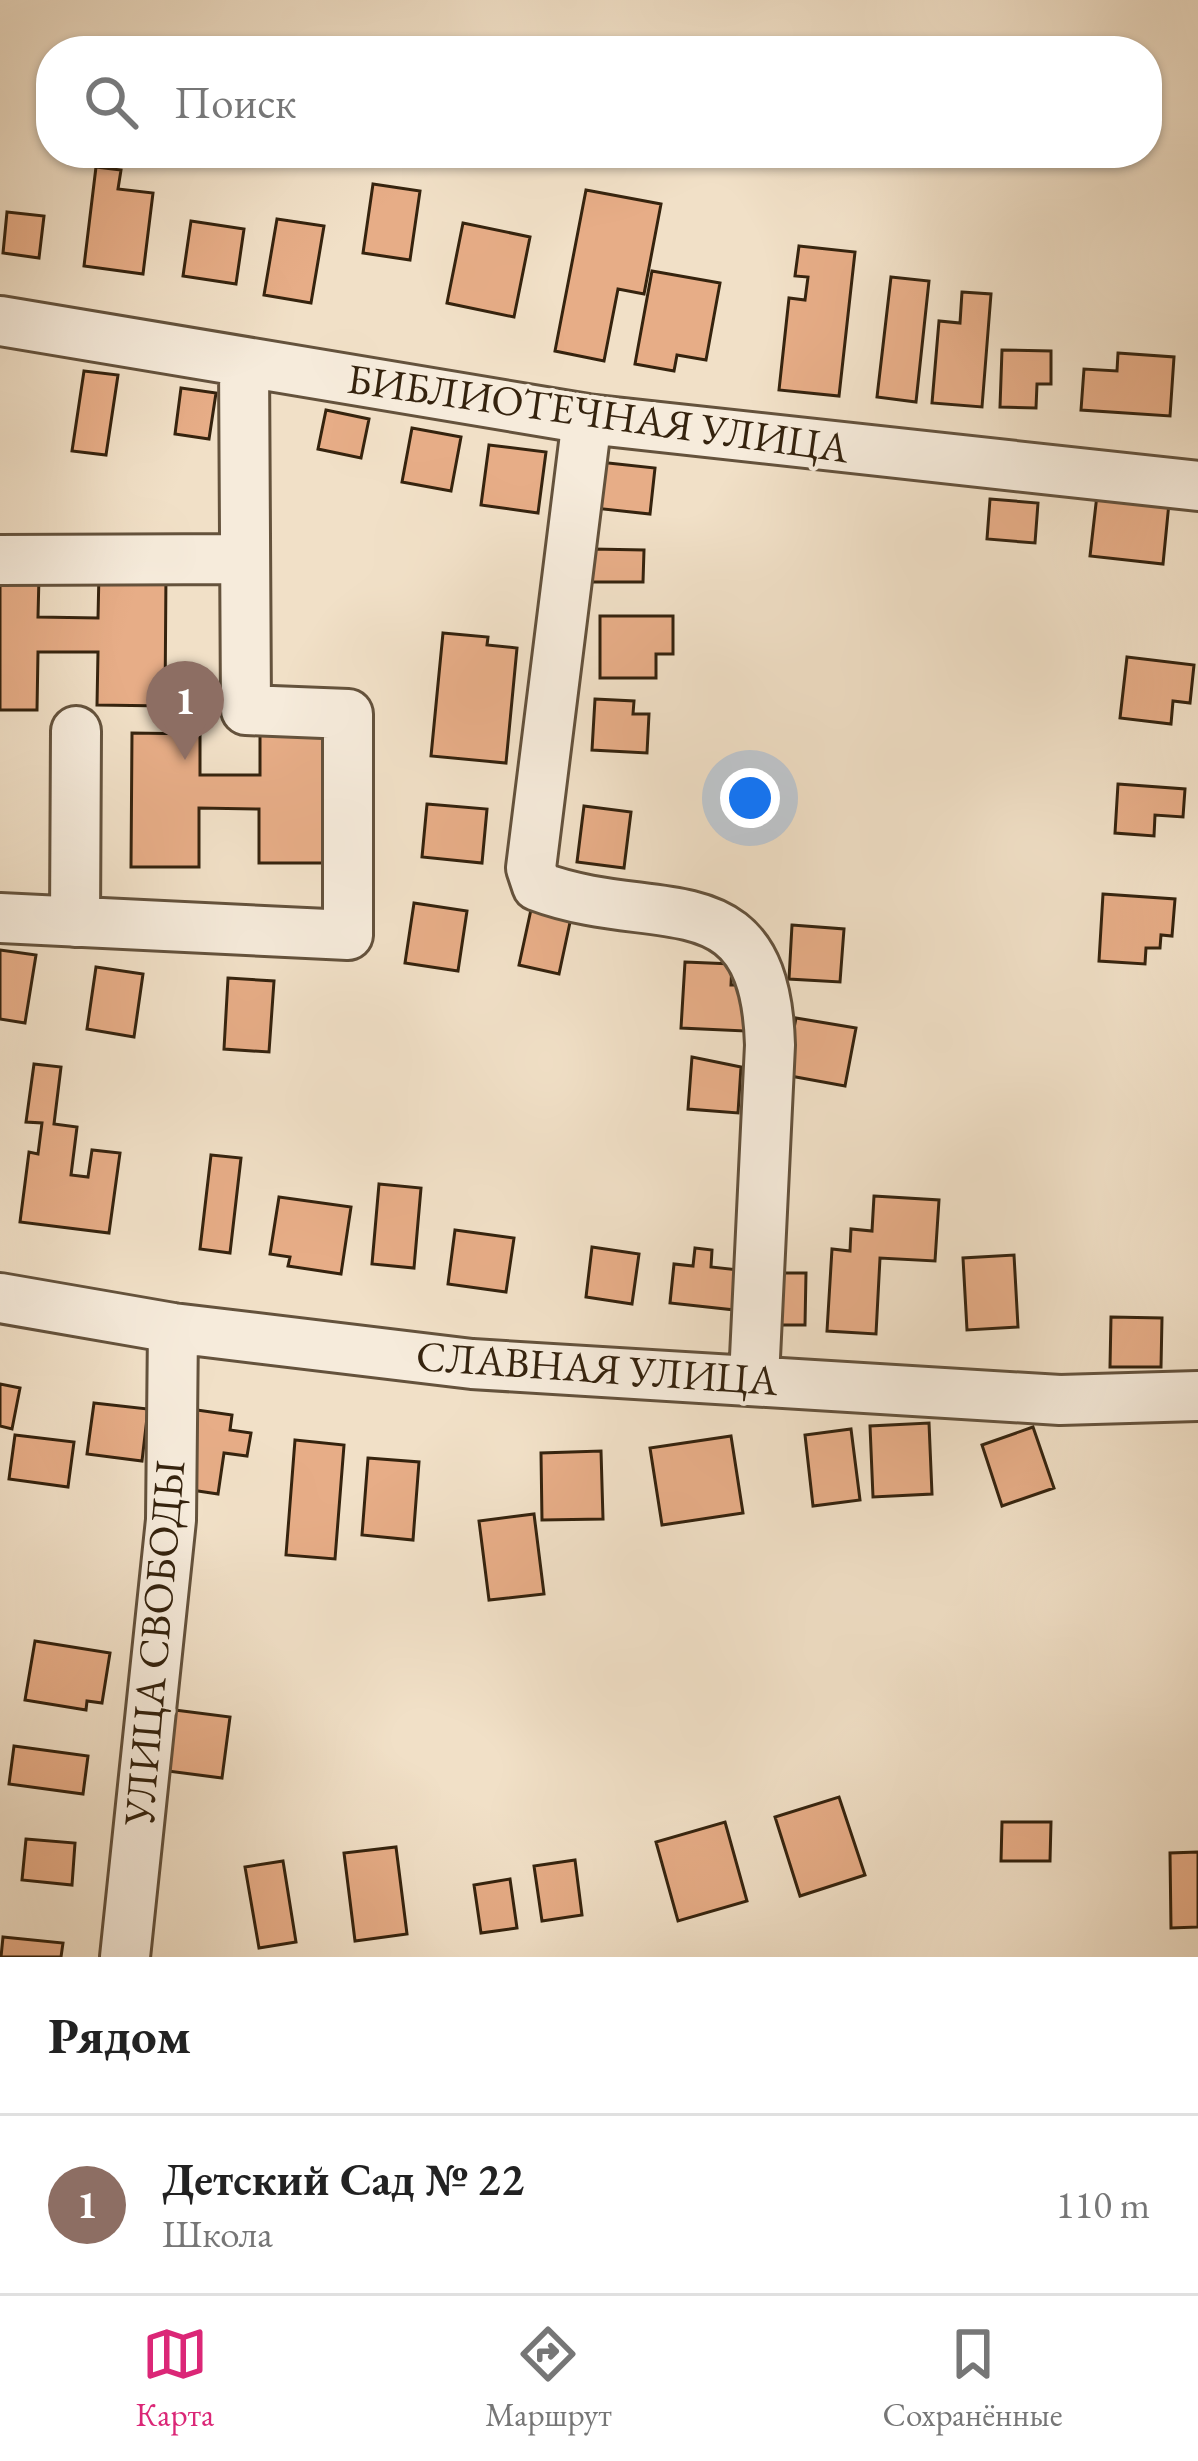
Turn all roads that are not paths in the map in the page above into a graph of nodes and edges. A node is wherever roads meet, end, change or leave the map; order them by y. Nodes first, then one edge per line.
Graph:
1 (0, 321) edge
2 (244, 362) junction
3 (587, 419) junction
4 (1198, 486) edge
5 (245, 559) junction
6 (0, 560) edge
7 (76, 731) dead end
8 (0, 918) edge
9 (75, 922) junction
10 (0, 1298) edge
11 (173, 1328) junction
12 (754, 1378) junction
13 (1198, 1396) edge
14 (125, 1957) edge

1 - 2 street, БИБЛИОТЕЧНАЯ УЛИЦА
2 - 3 street, БИБЛИОТЕЧНАЯ УЛИЦА
2 - 5 street
3 - 4 street, БИБЛИОТЕЧНАЯ УЛИЦА
3 - 12 street
5 - 6 street
5 - 9 street
7 - 9 street
8 - 9 street
10 - 11 street, СЛАВНАЯ УЛИЦА
11 - 12 street, СЛАВНАЯ УЛИЦА
11 - 14 street, УЛИЦА СВОБОДЫ
12 - 13 street, СЛАВНАЯ УЛИЦА

